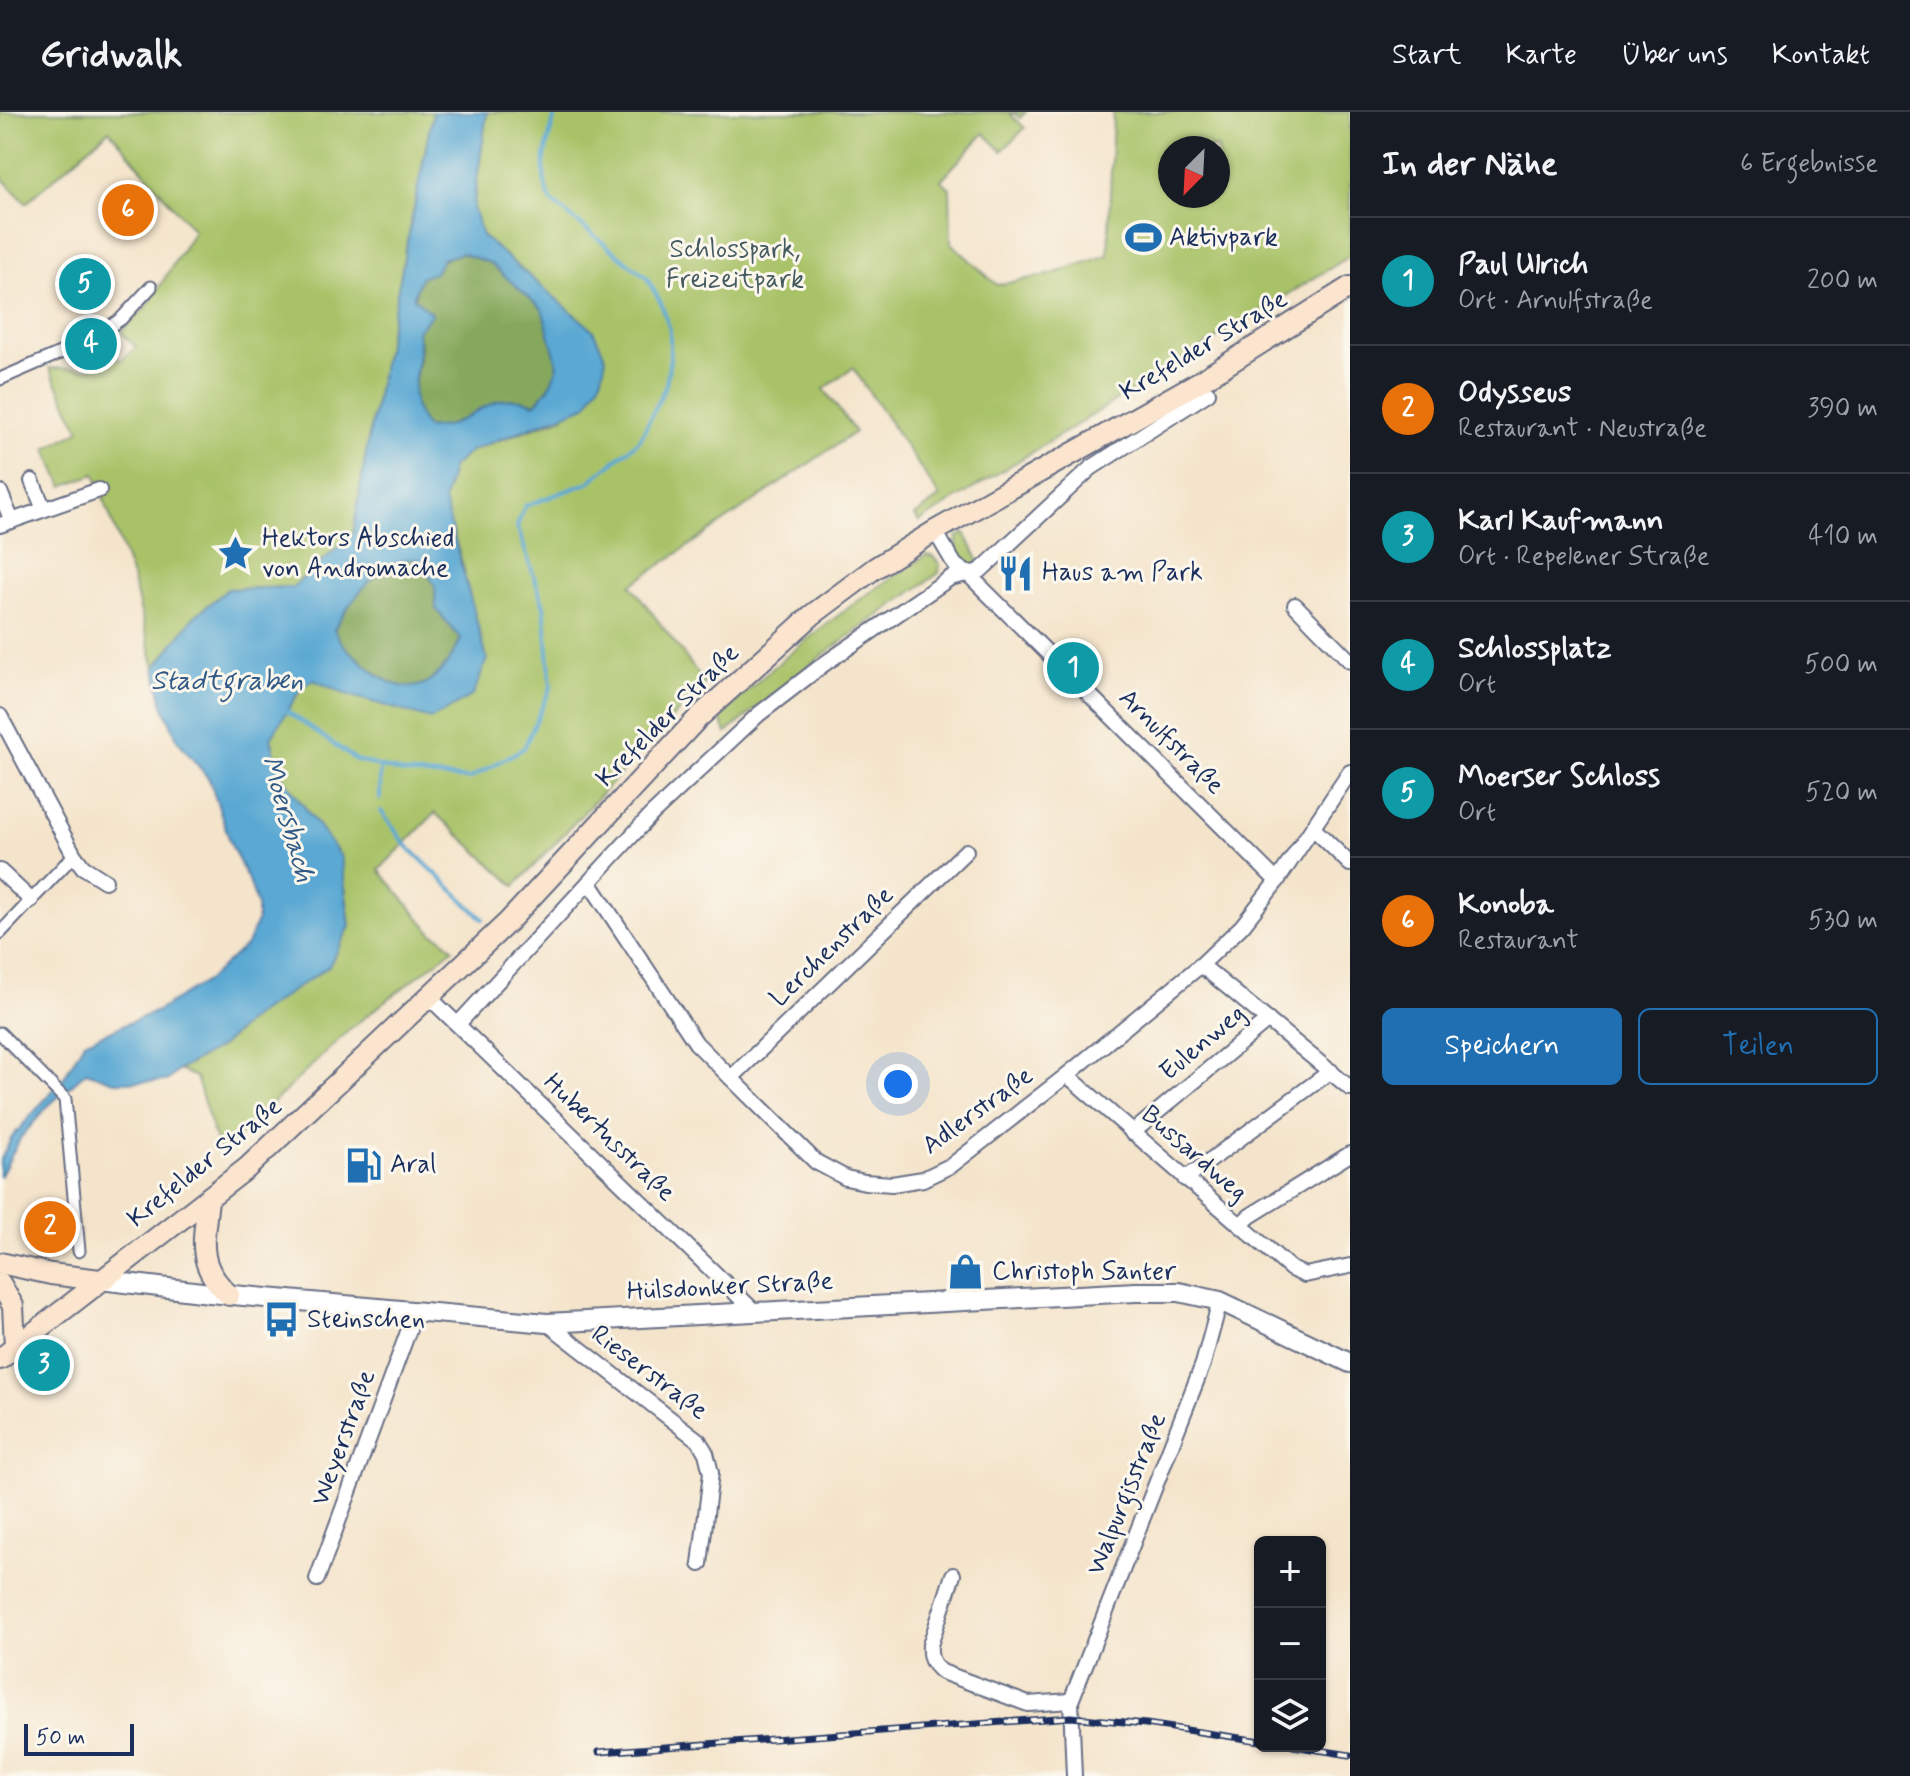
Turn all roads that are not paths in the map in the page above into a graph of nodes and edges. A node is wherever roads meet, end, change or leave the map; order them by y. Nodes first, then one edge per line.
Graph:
1 (151, 287) dead end
2 (1350, 287) edge
3 (0, 379) edge
4 (1208, 393) dead end
5 (32, 481) dead end
6 (99, 490) dead end
7 (0, 492) edge
8 (44, 509) junction
9 (6, 523) edge
10 (935, 531) junction
11 (968, 574) junction
12 (1295, 605) dead end
13 (1350, 661) edge
14 (0, 716) edge
15 (1350, 772) edge
16 (1314, 829) junction
17 (966, 851) dead end
18 (74, 855) junction
19 (1350, 864) edge
20 (0, 871) edge
21 (105, 881) dead end
22 (1277, 881) junction
23 (589, 882) junction
24 (31, 900) junction
25 (0, 933) edge
26 (1201, 965) junction
27 (430, 998) junction
28 (1268, 1020) junction
29 (458, 1024) junction
30 (0, 1033) edge
31 (1331, 1071) junction
32 (1067, 1075) junction
33 (731, 1078) junction
34 (1350, 1088) edge
35 (1132, 1133) junction
36 (1350, 1154) edge
37 (1185, 1179) junction
38 (208, 1199) junction
39 (1240, 1225) junction
40 (79, 1251) dead end
41 (0, 1263) edge
42 (1350, 1266) edge
43 (100, 1280) junction
44 (0, 1283) edge
45 (229, 1295) junction
46 (1220, 1301) junction
47 (755, 1312) junction
48 (415, 1313) junction
49 (547, 1323) junction
50 (8, 1352) edge
51 (1350, 1363) edge
52 (700, 1564) dead end
53 (953, 1575) dead end
54 (317, 1579) dead end
55 (1071, 1701) junction
56 (1074, 1776) edge

1 - 3 street
2 - 10 main road, Krefelder Straße
4 - 11 street, Krefelder Straße
5 - 8 street
6 - 8 street
7 - 9 street
8 - 9 street
10 - 11 street, Arnulfstraße
10 - 27 main road, Krefelder Straße
11 - 22 street, Arnulfstraße
11 - 23 street, Krefelder Straße
12 - 13 street
14 - 18 street
15 - 16 street, Adlerstraße
16 - 19 street
16 - 22 street, Adlerstraße
17 - 33 street, Lerchenstraße
18 - 21 street
18 - 24 street
20 - 24 street
22 - 26 street, Adlerstraße
23 - 29 street, Krefelder Straße
23 - 33 street, Adlerstraße
24 - 25 street
26 - 28 street
26 - 32 street, Adlerstraße
27 - 29 street, Hubertusstraße
27 - 38 main road, Krefelder Straße
28 - 31 street
28 - 35 street, Eulenweg
29 - 47 street, Hubertusstraße
30 - 40 street
31 - 34 street
31 - 37 street
32 - 33 street, Adlerstraße
32 - 35 street, Bussardweg
35 - 37 street, Bussardweg
36 - 39 street
37 - 39 street, Bussardweg
38 - 43 main road, Krefelder Straße
38 - 45 main road
39 - 42 street, Bussardweg
41 - 43 main road
43 - 45 street, Hülsdonker Straße
43 - 50 main road, Krefelder Straße
44 - 50 main road
45 - 48 street, Hülsdonker Straße
46 - 47 street, Hülsdonker Straße
46 - 51 street, Hülsdonker Straße
46 - 55 street, Walpurgisstraße
47 - 49 street, Hülsdonker Straße
48 - 49 street, Hülsdonker Straße
48 - 54 street, Weyerstraße
49 - 52 street, Rieserstraße
53 - 55 street
55 - 56 street, Walpurgisstraße

